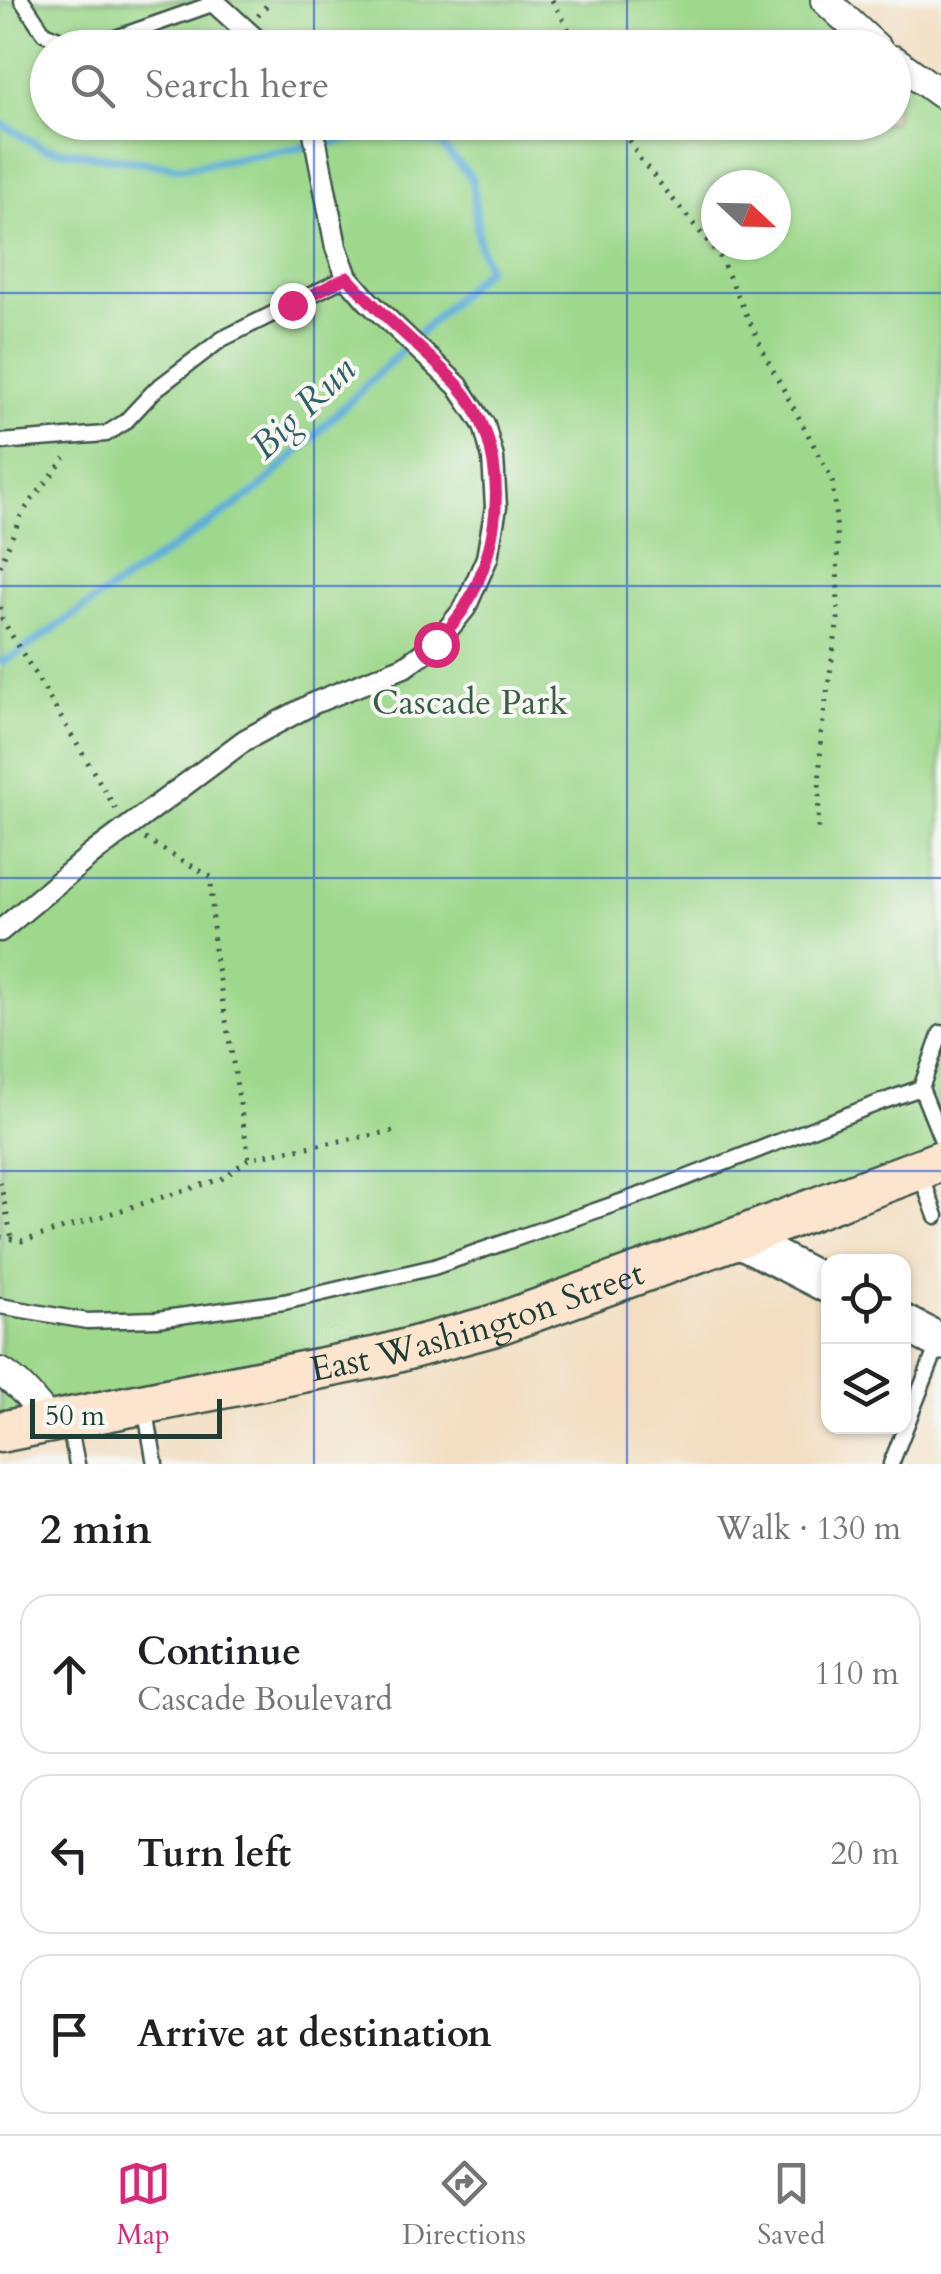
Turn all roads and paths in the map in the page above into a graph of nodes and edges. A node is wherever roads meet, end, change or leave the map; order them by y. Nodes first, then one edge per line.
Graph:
1 (22, 0) edge
2 (552, 0) edge
3 (825, 0) edge
4 (213, 2) edge
5 (41, 30) edge
6 (136, 30) edge
7 (245, 30) edge
8 (570, 30) edge
9 (858, 30) edge
10 (911, 72) edge
11 (941, 94) edge
12 (315, 140) edge
13 (629, 140) edge
14 (347, 277) junction
15 (82, 437) junction
16 (0, 442) edge
17 (0, 566) edge
18 (0, 606) edge
19 (127, 828) junction
20 (818, 829) dead end
21 (0, 931) edge
22 (941, 1034) edge
23 (921, 1088) junction
24 (399, 1130) dead end
25 (934, 1156) edge
26 (249, 1158) junction
27 (0, 1182) edge
28 (936, 1216) dead end
29 (0, 1237) edge
30 (737, 1238) junction
31 (12, 1239) junction
32 (821, 1281) edge
33 (0, 1306) edge
34 (911, 1327) edge
35 (940, 1342) edge
36 (0, 1372) edge
37 (145, 1403) junction
38 (59, 1420) junction
39 (0, 1432) edge
40 (77, 1464) edge
41 (155, 1464) edge
42 (891, 1464) edge

1 - 5 lane
2 - 8 path
3 - 9 street
4 - 6 lane
4 - 7 street
10 - 11 street
12 - 14 street
13 - 20 path
14 - 15 lane
14 - 19 street
15 - 16 lane
15 - 17 path
18 - 19 path
19 - 21 street
19 - 26 path
22 - 23 lane
23 - 25 lane
23 - 33 lane
24 - 26 path
25 - 28 lane
25 - 30 main road, East Washington Street
26 - 31 path
27 - 31 path
29 - 31 path
30 - 32 street
30 - 37 main road, East Washington Street
34 - 35 street
35 - 42 lane
36 - 38 street
37 - 38 main road, East Washington Street
37 - 41 lane
38 - 39 main road, East Washington Street
38 - 40 lane

